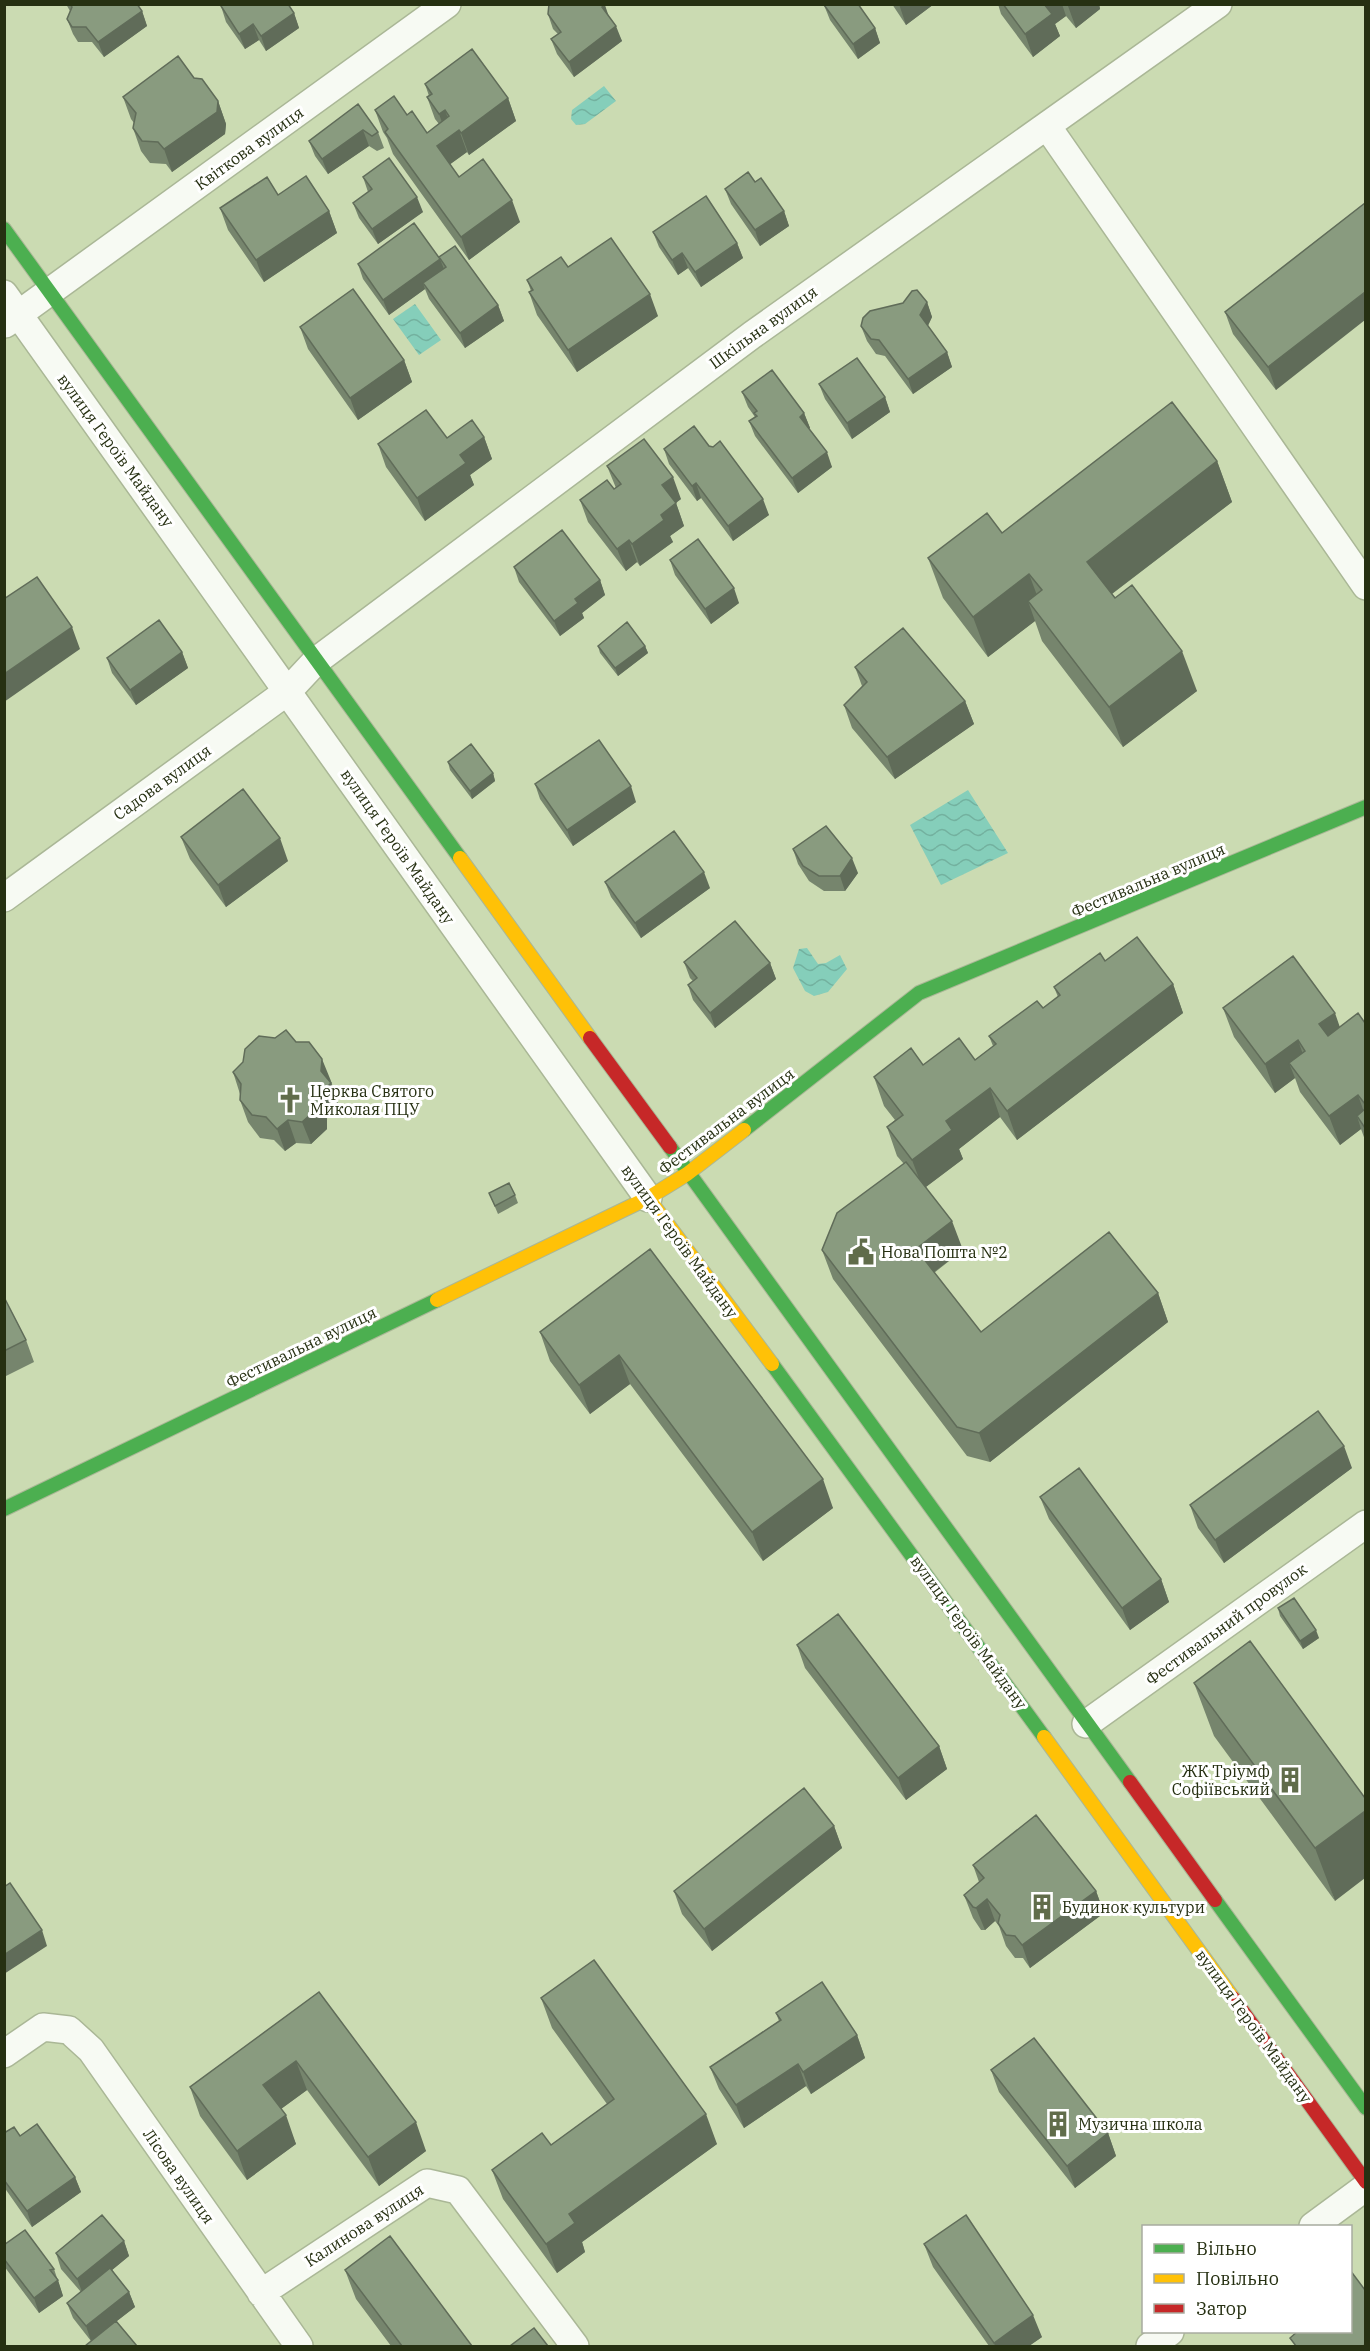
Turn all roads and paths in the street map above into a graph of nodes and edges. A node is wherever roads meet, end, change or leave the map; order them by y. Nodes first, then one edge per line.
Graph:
1 (447, 4) edge
2 (1218, 4) edge
3 (1047, 126) junction
4 (4, 229) edge
5 (50, 292) junction
6 (9, 311) edge
7 (1365, 586) edge
8 (315, 661) junction
9 (288, 691) junction
10 (1365, 807) edge
11 (4, 898) edge
12 (687, 1174) junction
13 (648, 1198) junction
14 (4, 1509) edge
15 (1365, 1524) edge
16 (1086, 1724) junction
17 (4, 2054) edge
18 (1365, 2108) edge
19 (1365, 2182) edge
20 (1365, 2187) edge
21 (1313, 2225) edge
22 (261, 2293) junction
23 (1167, 2333) edge
24 (299, 2346) edge
25 (574, 2346) edge
26 (1150, 2346) edge

1 - 5 street, Квіткова вулиця
2 - 3 street, Шкільна вулиця
3 - 7 street
3 - 8 street, Шкільна вулиця
4 - 5 street
5 - 6 street, Квіткова вулиця
5 - 8 street
6 - 9 street, вулиця Героїв Майдану
8 - 9 street, Садова вулиця
8 - 12 street
9 - 11 street, Садова вулиця
9 - 13 street, вулиця Героїв Майдану
10 - 12 street, Фестивальна вулиця
12 - 13 street, Фестивальна вулиця
12 - 16 street
13 - 14 street, Фестивальна вулиця
13 - 19 street, вулиця Героїв Майдану
15 - 16 street, Фестивальний провулок
16 - 18 street
17 - 22 street, Лісова вулиця
20 - 21 street
22 - 24 street, Лісова вулиця
22 - 25 street, Калинова вулиця
23 - 26 street

